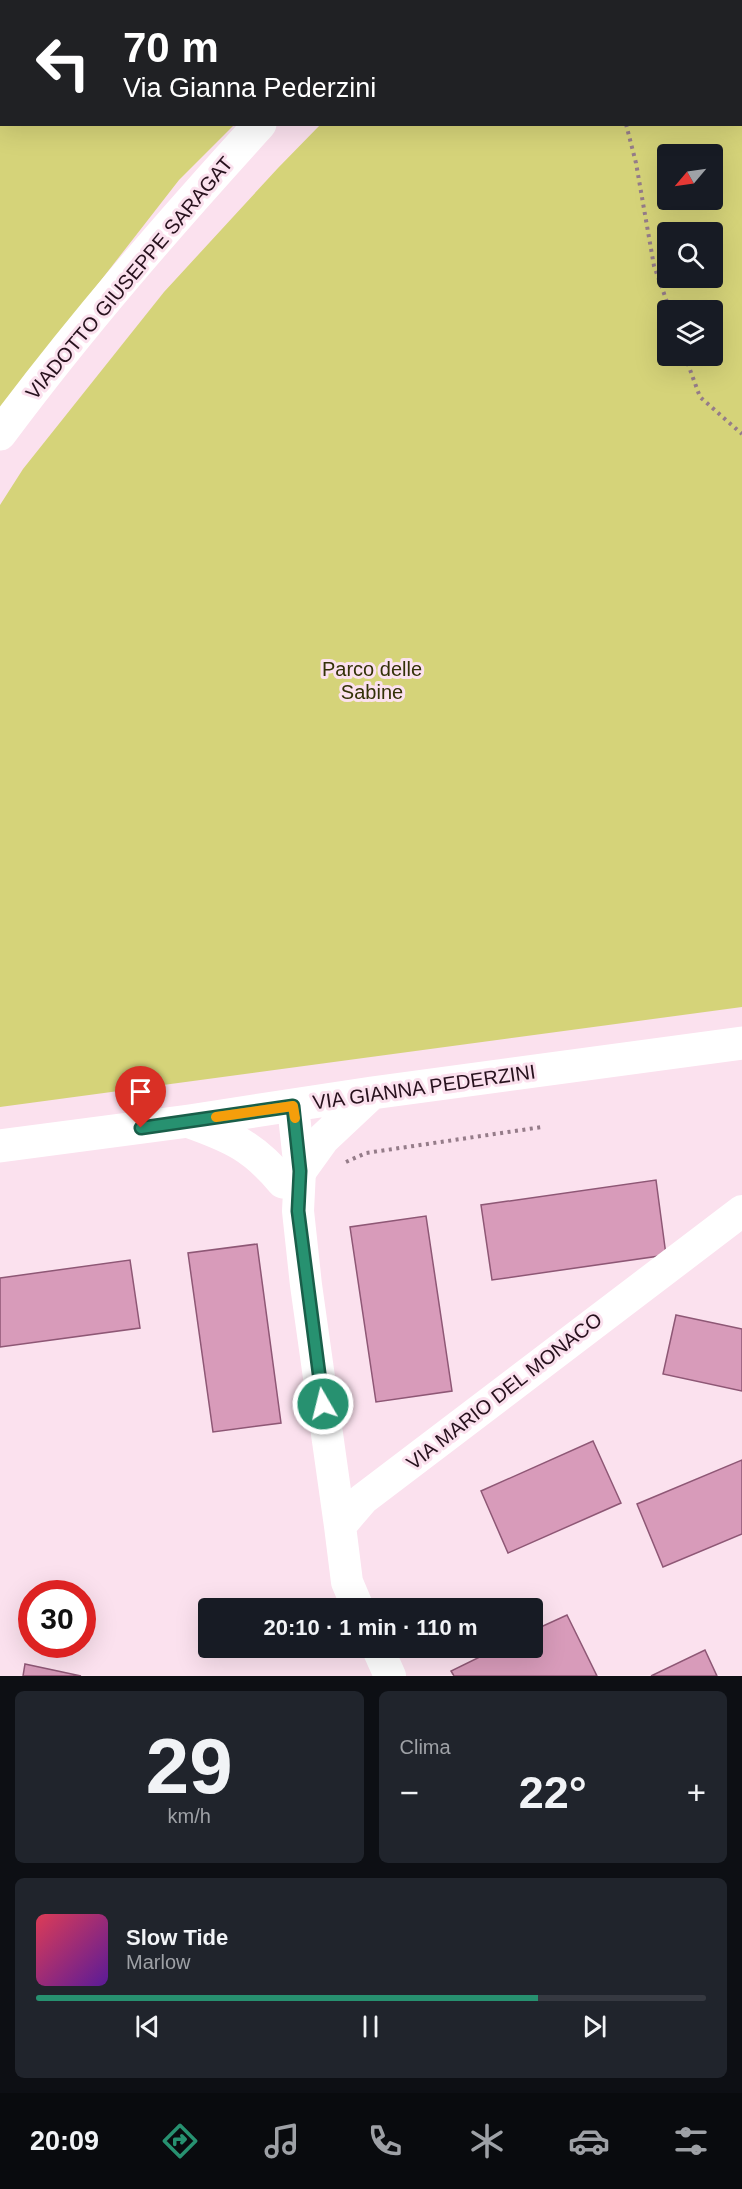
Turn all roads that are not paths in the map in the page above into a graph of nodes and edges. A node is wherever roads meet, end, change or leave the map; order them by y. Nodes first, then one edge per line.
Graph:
1 (258, 126) edge
2 (0, 434) edge
3 (742, 1043) edge
4 (372, 1094) junction
5 (283, 1107) junction
6 (189, 1122) junction
7 (0, 1146) edge
8 (292, 1177) junction
9 (742, 1210) edge
10 (340, 1526) junction
11 (354, 1598) edge
12 (382, 1658) edge
13 (390, 1676) edge

1 - 2 street, VIADOTTO GIUSEPPE SARAGAT
3 - 4 street, VIA GIANNA PEDERZINI
4 - 5 street, VIA GIANNA PEDERZINI
4 - 8 street
5 - 6 street, VIA GIANNA PEDERZINI
5 - 8 street
6 - 7 street, VIA GIANNA PEDERZINI
6 - 8 street
8 - 10 street
9 - 10 street, VIA MARIO DEL MONACO
10 - 11 street
12 - 13 street

